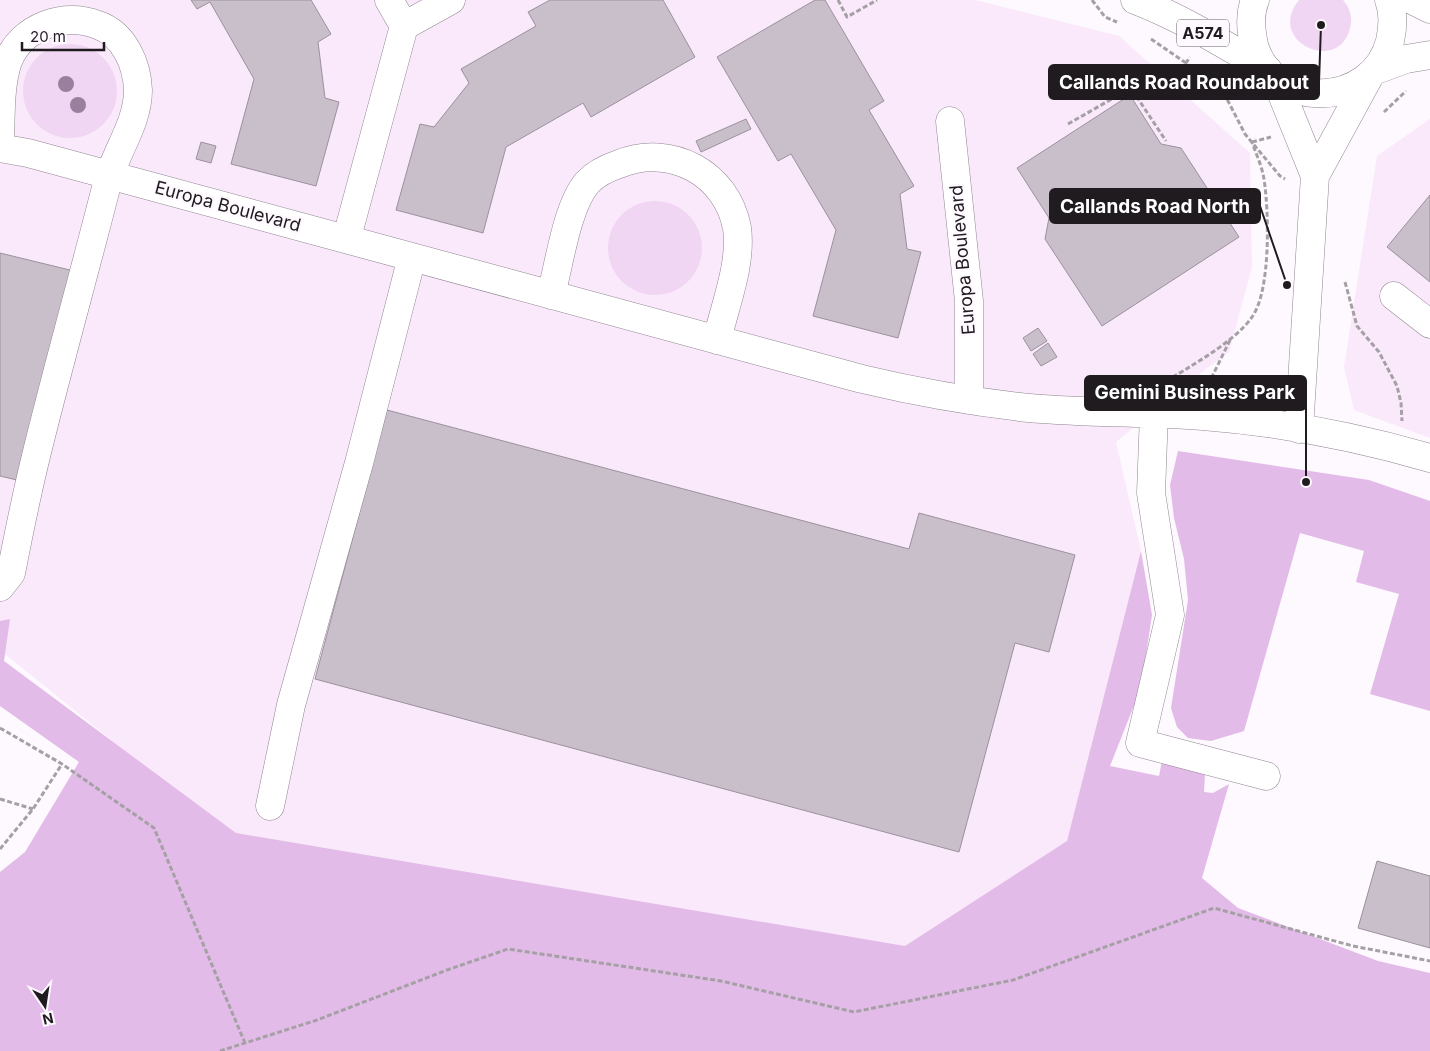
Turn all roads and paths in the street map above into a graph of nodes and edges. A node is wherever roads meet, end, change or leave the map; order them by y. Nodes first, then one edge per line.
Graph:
1 (389, 0) edge
2 (451, 0) edge
3 (838, 0) edge
4 (877, 0) edge
5 (1092, 0) edge
6 (1135, 0) edge
7 (1255, 0) edge
8 (1389, 0) edge
9 (1412, 0) edge
10 (1430, 9) edge
11 (1123, 25) dead end
12 (404, 26) junction
13 (1149, 38) dead end
14 (1430, 55) edge
15 (1186, 63) junction
16 (1373, 72) junction
17 (1272, 74) junction
18 (1411, 88) dead end
19 (1136, 96) junction
20 (1380, 117) dead end
21 (950, 121) dead end
22 (1068, 124) dead end
23 (0, 137) edge
24 (1166, 141) dead end
25 (0, 148) edge
26 (109, 175) junction
27 (1315, 176) junction
28 (347, 237) junction
29 (412, 257) junction
30 (1345, 282) dead end
31 (551, 294) junction
32 (1394, 296) dead end
33 (1430, 324) edge
34 (1232, 338) junction
35 (717, 340) junction
36 (1208, 385) dead end
37 (969, 400) junction
38 (1153, 402) junction
39 (1299, 429) junction
40 (1400, 449) junction
41 (1430, 458) edge
42 (0, 587) edge
43 (0, 728) edge
44 (62, 764) junction
45 (1266, 776) dead end
46 (0, 799) edge
47 (270, 806) dead end
48 (33, 809) junction
49 (0, 849) edge
50 (1430, 961) edge
51 (245, 1043) junction
52 (220, 1051) edge

1 - 12 street
2 - 12 street
3 - 4 path
5 - 11 path
6 - 17 street, A574
7 - 17 street, A574
8 - 16 street, A574
9 - 10 street
12 - 28 street
13 - 15 path
14 - 16 street, A574
15 - 19 path
15 - 34 path
16 - 17 street, A574
16 - 27 street
17 - 27 street
18 - 20 path
19 - 22 path
19 - 24 path
21 - 37 street, Europa Boulevard
23 - 26 street
25 - 26 street, Europa Boulevard
26 - 28 street, Europa Boulevard
26 - 42 street
27 - 39 street
28 - 29 street, Europa Boulevard
29 - 31 street, Europa Boulevard
29 - 47 street
30 - 40 path
31 - 35 street, Europa Boulevard
31 - 35 street
32 - 33 street
34 - 36 path
34 - 38 path
35 - 37 street, Europa Boulevard
37 - 38 street, Europa Boulevard
38 - 39 street, Europa Boulevard
38 - 45 street
39 - 40 street, Europa Boulevard
40 - 41 street, Europa Boulevard
43 - 44 path
44 - 48 path
44 - 51 path
46 - 48 path
48 - 49 path
50 - 51 path
51 - 52 path

